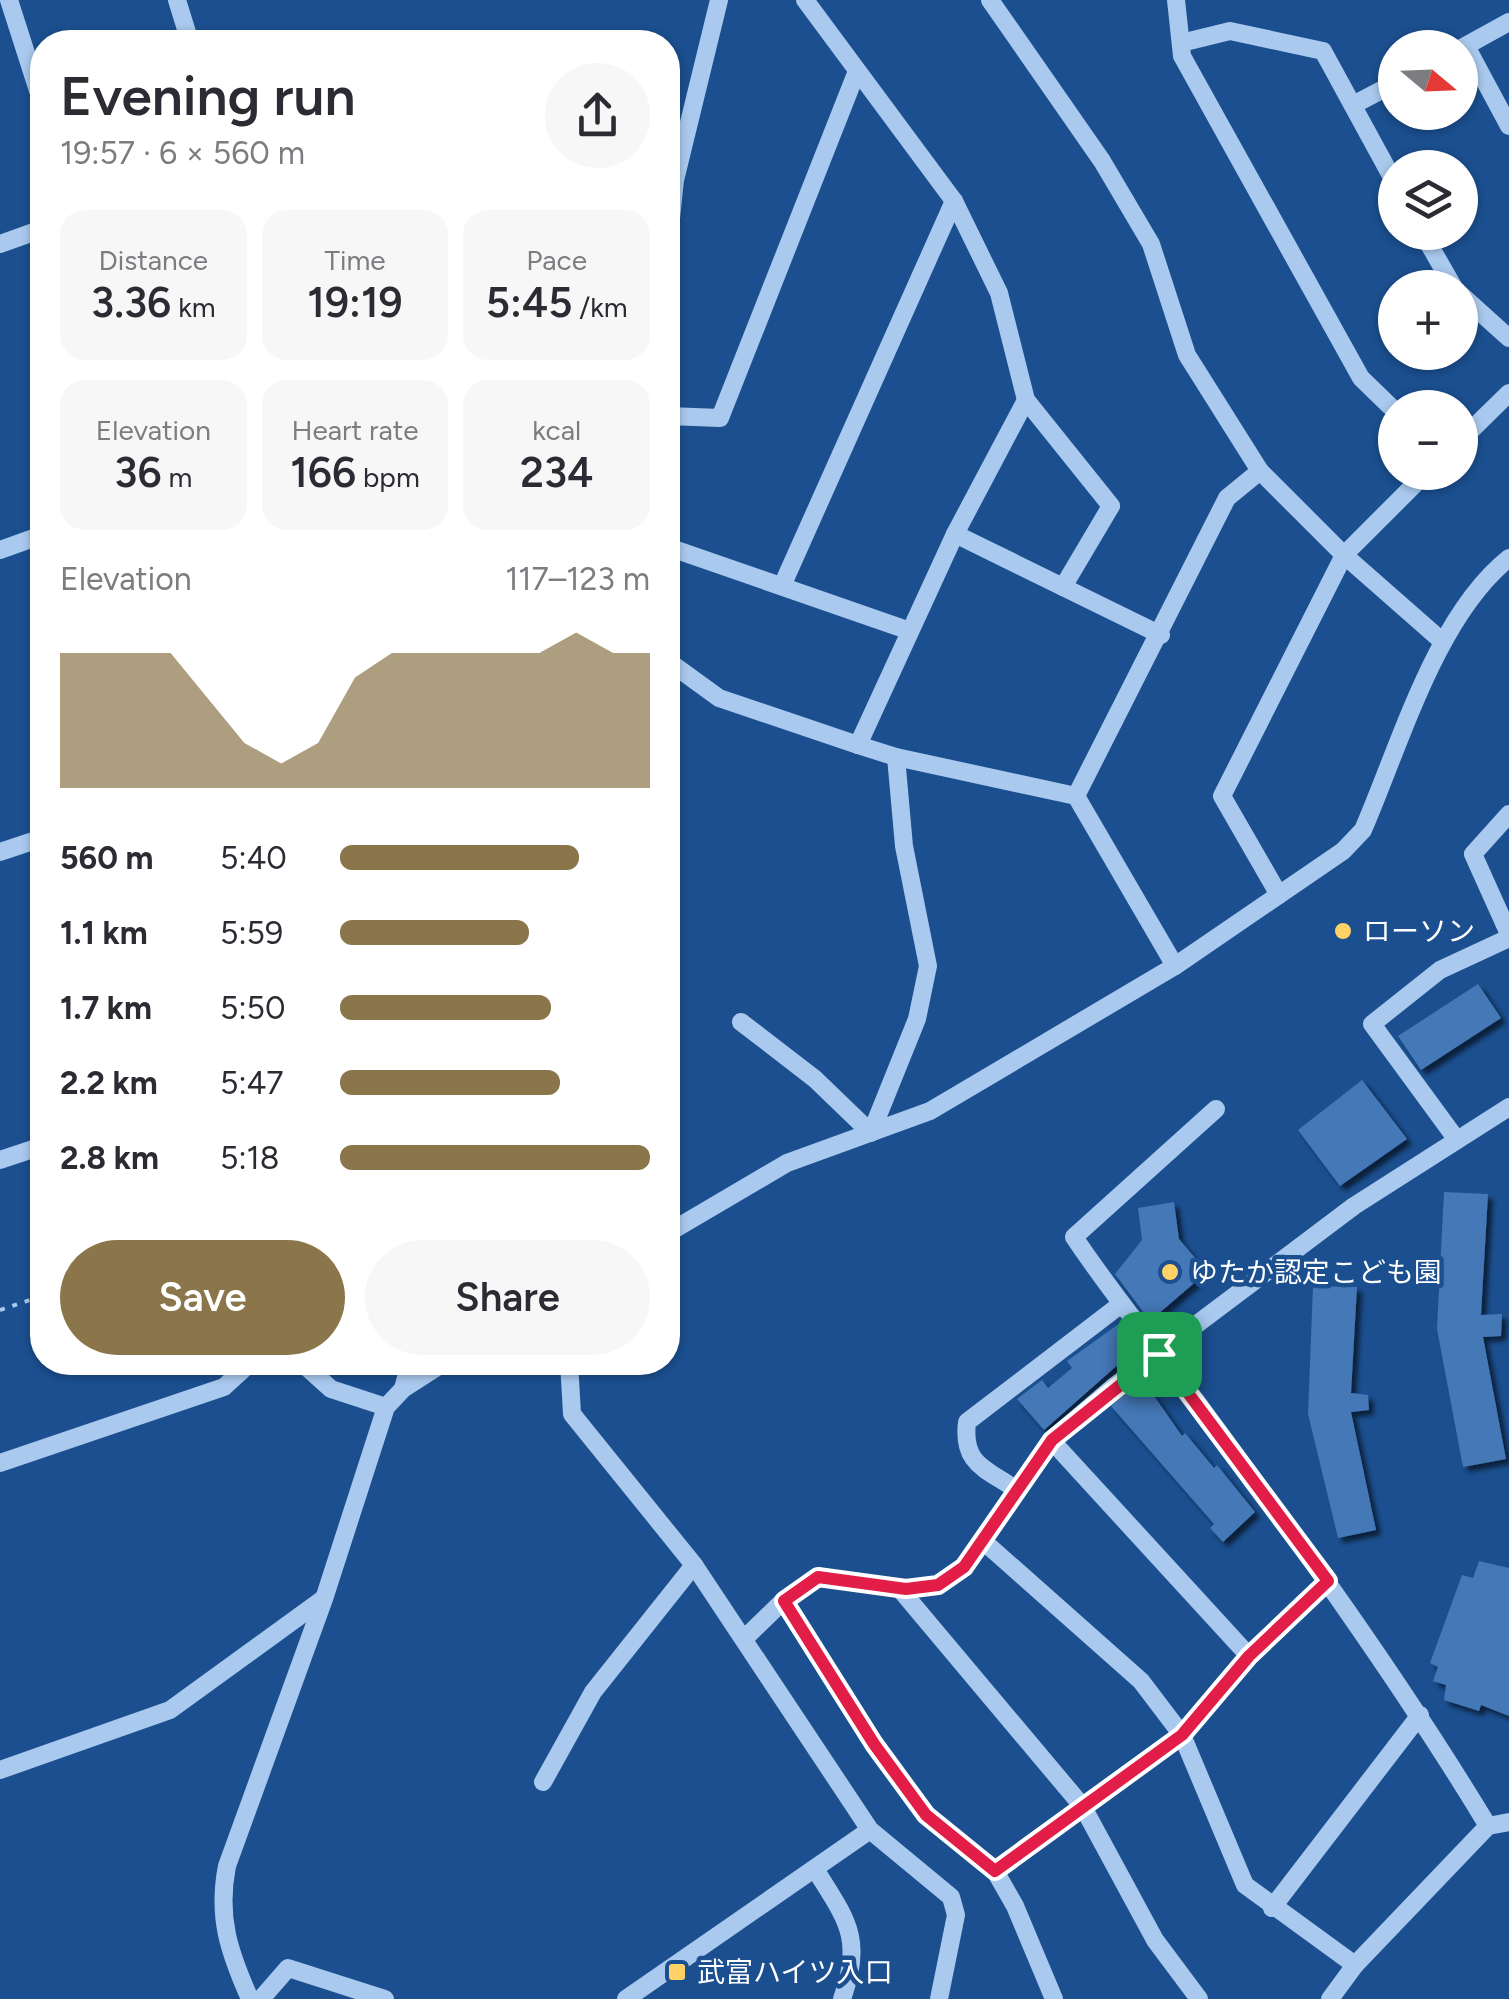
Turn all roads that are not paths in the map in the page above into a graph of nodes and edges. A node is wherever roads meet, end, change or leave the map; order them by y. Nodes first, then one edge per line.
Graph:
1 (10, 0) edge
2 (177, 0) edge
3 (718, 0) edge
4 (805, 0) edge
5 (990, 0) edge
6 (1176, 0) edge
7 (1509, 22) edge
8 (186, 30) edge
9 (1478, 40) edge
10 (1182, 43) junction
11 (30, 64) edge
12 (857, 70) junction
13 (1478, 73) edge
14 (1378, 92) edge
15 (1353, 105) junction
16 (1509, 126) edge
17 (680, 145) edge
18 (1378, 151) edge
19 (954, 201) junction
20 (30, 233) edge
21 (0, 244) edge
22 (1478, 310) edge
23 (1509, 338) edge
24 (1509, 394) edge
25 (1378, 395) edge
26 (1026, 400) junction
27 (680, 416) edge
28 (1478, 424) edge
29 (1260, 471) junction
30 (1409, 490) edge
31 (955, 534) junction
32 (30, 539) edge
33 (0, 550) edge
34 (680, 551) edge
35 (1344, 556) junction
36 (1509, 558) edge
37 (782, 586) junction
38 (1064, 587) junction
39 (910, 631) junction
40 (1161, 635) junction
41 (1443, 642) junction
42 (680, 670) edge
43 (858, 745) junction
44 (896, 758) junction
45 (1076, 796) junction
46 (1509, 814) edge
47 (30, 842) edge
48 (0, 852) edge
49 (1279, 895) junction
50 (1509, 936) edge
51 (1176, 966) junction
52 (742, 1022) dead end
53 (1509, 1107) edge
54 (1216, 1108) dead end
55 (871, 1133) junction
56 (1457, 1140) junction
57 (30, 1150) edge
58 (0, 1160) edge
59 (680, 1227) edge
60 (1120, 1305) junction
61 (1159, 1354) junction
62 (237, 1375) edge
63 (316, 1375) edge
64 (407, 1375) edge
65 (426, 1375) edge
66 (570, 1375) edge
67 (403, 1390) junction
68 (386, 1406) junction
69 (1052, 1440) junction
70 (0, 1464) edge
71 (1015, 1489) junction
72 (982, 1540) junction
73 (694, 1565) junction
74 (1328, 1581) junction
75 (900, 1588) junction
76 (324, 1599) junction
77 (784, 1601) junction
78 (744, 1638) junction
79 (1249, 1656) junction
80 (1420, 1714) junction
81 (1182, 1735) junction
82 (0, 1770) edge
83 (543, 1782) dead end
84 (1083, 1808) junction
85 (1509, 1822) edge
86 (1488, 1826) junction
87 (870, 1830) junction
88 (816, 1869) junction
89 (995, 1871) junction
90 (1272, 1908) junction
91 (1355, 1965) junction
92 (650, 1992) edge
93 (250, 1999) edge
94 (261, 1999) edge
95 (385, 1999) edge
96 (626, 1999) edge
97 (842, 1999) edge
98 (939, 1999) edge
99 (1054, 1999) edge
100 (1200, 1999) edge
101 (1330, 1999) edge

1 - 11 street
2 - 8 street
3 - 17 street
4 - 12 street
5 - 29 street
6 - 10 street
7 - 9 street
10 - 15 street
10 - 25 street
12 - 19 street
12 - 27 street
13 - 16 street
14 - 15 street
15 - 18 street
19 - 26 street
19 - 37 street
20 - 21 street
22 - 23 street
24 - 28 street
26 - 31 street
26 - 38 street
29 - 35 street
29 - 40 street
30 - 35 street
31 - 38 street
31 - 39 street
32 - 33 street
34 - 37 street
35 - 41 street
35 - 49 street
36 - 41 street
37 - 39 street
38 - 40 street
39 - 43 street
40 - 45 street
41 - 49 street
42 - 43 street
43 - 44 street
44 - 45 street
44 - 55 street
45 - 51 street
46 - 50 street
47 - 48 street
49 - 51 street
50 - 56 street
51 - 55 street
52 - 55 street
53 - 56 street
54 - 60 street
55 - 59 street
56 - 61 street
57 - 58 street
60 - 61 street
60 - 71 street
61 - 69 street
61 - 74 street
62 - 70 street
63 - 68 street
64 - 67 street
65 - 67 street
66 - 73 street
67 - 68 street
68 - 76 street
69 - 71 street
69 - 79 street
71 - 72 street
72 - 75 street
72 - 81 street
73 - 78 street
73 - 83 street
74 - 79 street
74 - 80 street
75 - 77 street
75 - 84 street
76 - 82 street
76 - 93 street
77 - 78 street
77 - 89 street
78 - 87 street
79 - 81 street
80 - 86 street
80 - 90 street
81 - 84 street
81 - 90 street
84 - 89 street
84 - 100 street
85 - 86 street
86 - 91 street
87 - 88 street
87 - 98 street
88 - 92 street
88 - 97 street
89 - 99 street
90 - 91 street
91 - 101 street
92 - 96 street
94 - 95 street

